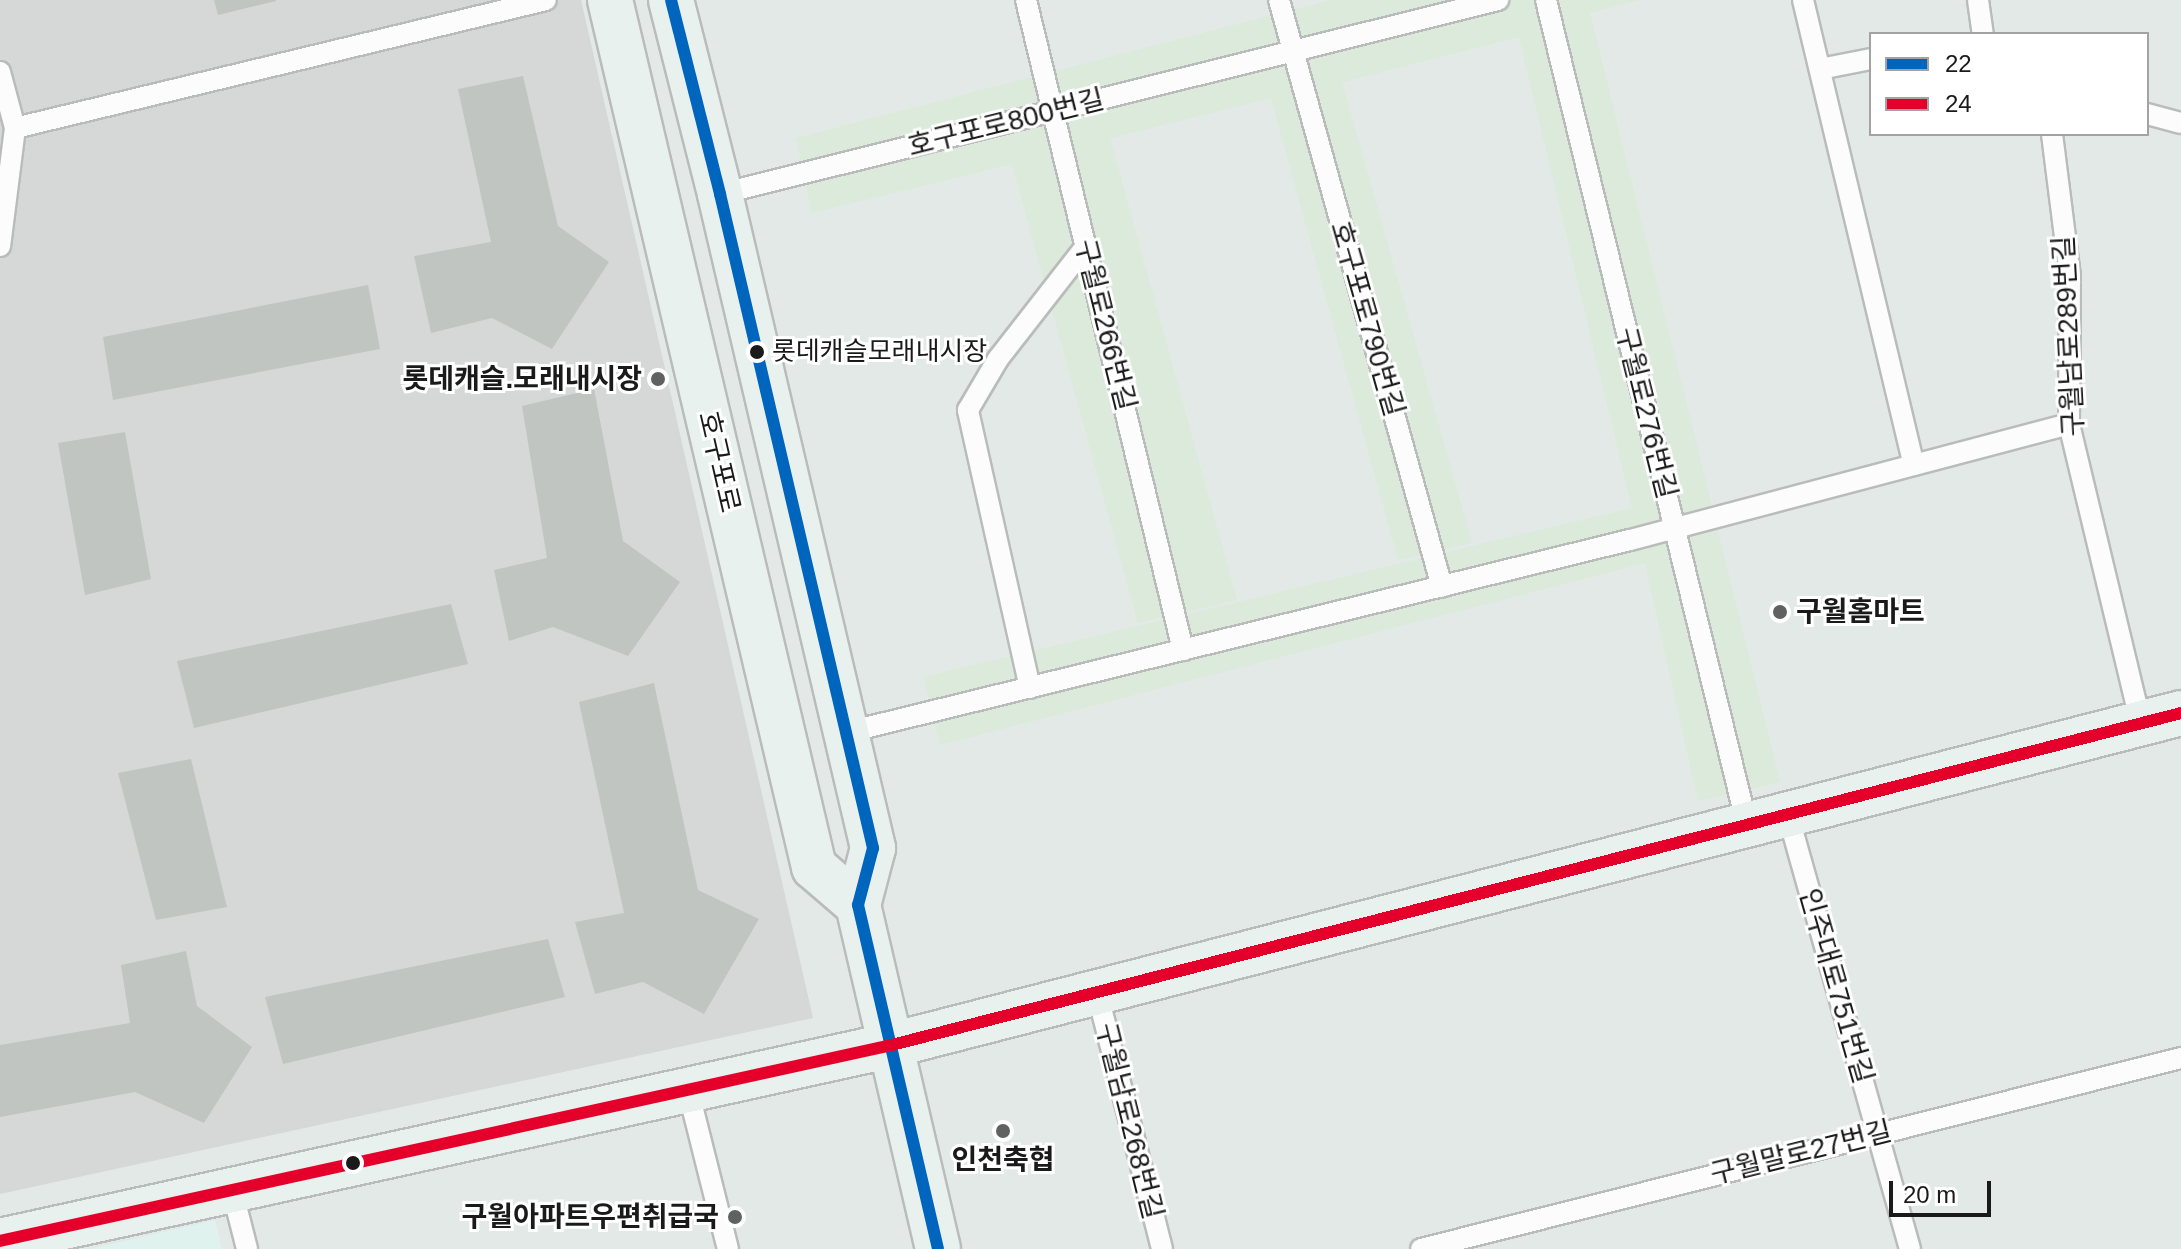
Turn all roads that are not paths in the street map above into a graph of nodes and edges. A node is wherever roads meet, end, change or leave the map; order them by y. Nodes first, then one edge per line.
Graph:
1 (546, 0) edge
2 (610, 0) edge
3 (671, 0) edge
4 (1026, 0) edge
5 (1279, 0) edge
6 (1498, 0) edge
7 (1546, 0) edge
8 (1803, 0) edge
9 (1978, 0) edge
10 (1983, 32) edge
11 (1292, 52) junction
12 (1869, 59) edge
13 (1820, 69) junction
14 (0, 72) edge
15 (1054, 112) junction
16 (2149, 115) edge
17 (2181, 123) edge
18 (15, 128) junction
19 (2052, 136) edge
20 (720, 194) junction
21 (0, 246) edge
22 (1086, 246) junction
23 (2069, 424) junction
24 (1914, 465) junction
25 (1675, 528) junction
26 (1442, 587) junction
27 (1183, 650) junction
28 (1030, 688) junction
29 (2161, 718) edge
30 (844, 733) junction
31 (1768, 820) junction
32 (858, 905) junction
33 (1097, 992) junction
34 (888, 1046) junction
35 (2181, 1058) edge
36 (688, 1090) junction
37 (1878, 1134) junction
38 (232, 1190) junction
39 (0, 1241) edge
40 (247, 1249) edge
41 (728, 1249) edge
42 (938, 1249) edge
43 (1162, 1249) edge
44 (1421, 1249) edge
45 (1910, 1249) edge

1 - 18 lane
2 - 32 main road, 호구포로
3 - 20 main road
4 - 15 lane, 구월로266번길
5 - 11 lane
6 - 11 lane, 호구포로800번길
7 - 25 lane, 구월로276번길
8 - 13 lane
9 - 10 lane
11 - 15 lane, 호구포로800번길
11 - 26 lane, 호구포로790번길
12 - 13 lane
13 - 24 lane
14 - 18 lane
15 - 20 lane, 호구포로800번길
15 - 22 lane, 구월로266번길
16 - 17 lane
18 - 21 lane
19 - 23 lane, 구월남로289번길
20 - 30 main road
22 - 27 lane, 구월로266번길
22 - 28 lane
23 - 24 lane
23 - 29 lane, 구월남로289번길
24 - 25 lane
25 - 26 lane
25 - 31 lane, 구월로276번길
26 - 27 lane
27 - 28 lane
28 - 30 lane
29 - 31 main road
30 - 32 main road
31 - 33 main road
31 - 37 lane, 인주대로751번길
32 - 34 main road
33 - 34 main road
33 - 43 lane, 구월남로268번길
34 - 36 main road
34 - 42 main road
35 - 37 lane, 구월말로27번길
36 - 38 main road
36 - 41 lane
37 - 44 lane, 구월말로27번길
37 - 45 lane, 인주대로751번길
38 - 39 main road
38 - 40 lane

